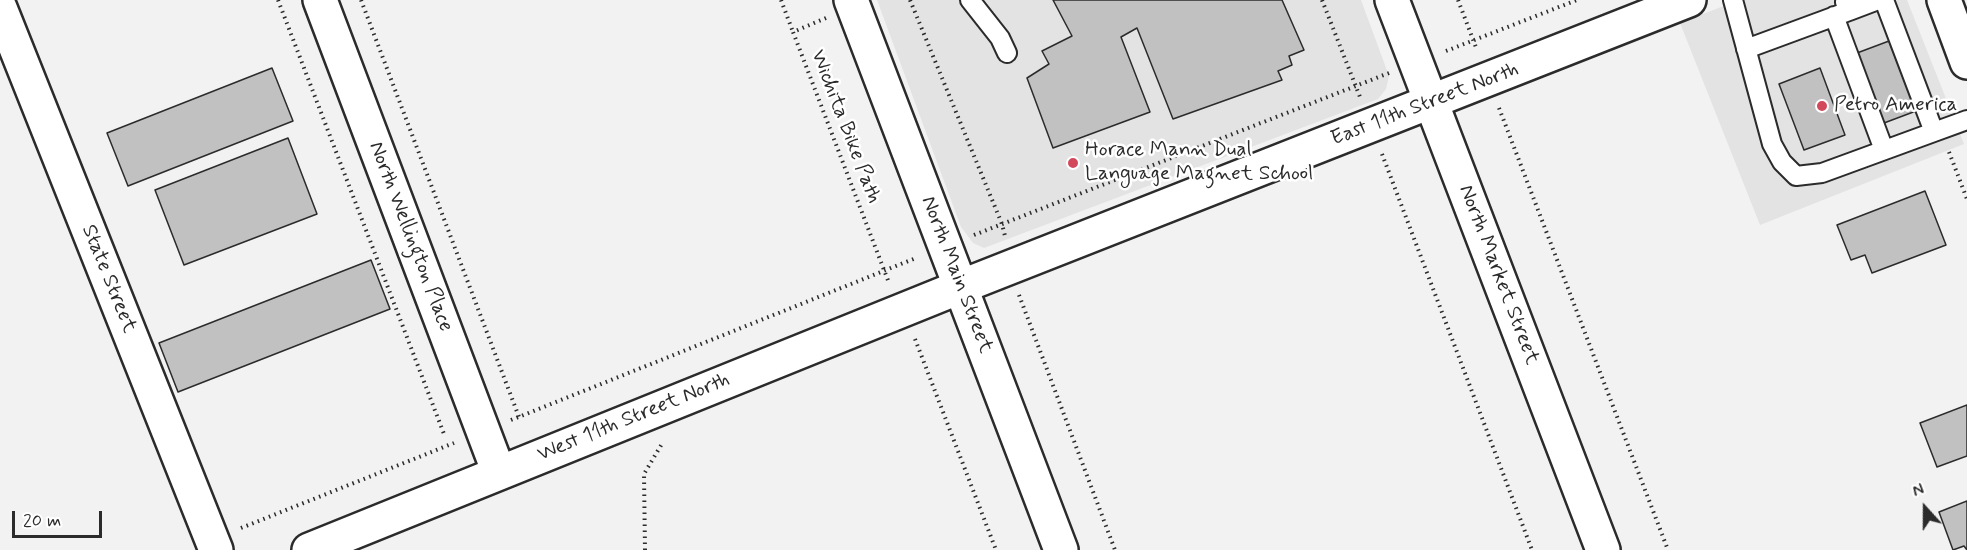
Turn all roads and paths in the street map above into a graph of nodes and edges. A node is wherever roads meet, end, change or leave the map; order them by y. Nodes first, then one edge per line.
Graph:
1 (278, 0) edge
2 (320, 0) edge
3 (361, 0) edge
4 (781, 0) edge
5 (970, 0) edge
6 (1322, 0) edge
7 (1392, 0) edge
8 (1458, 0) edge
9 (1577, 0) edge
10 (1689, 0) edge
11 (1733, 0) edge
12 (1878, 0) edge
13 (1884, 0) edge
14 (1944, 0) edge
15 (852, 3) edge
16 (0, 8) edge
17 (1842, 9) edge
18 (793, 32) junction
19 (1473, 40) junction
20 (1746, 49) junction
21 (1007, 53) dead end
22 (1416, 62) junction
23 (1967, 62) edge
24 (1488, 80) junction
25 (1355, 86) junction
26 (1432, 102) junction
27 (1967, 120) edge
28 (1371, 126) junction
29 (1934, 132) junction
30 (1884, 150) junction
31 (945, 246) junction
32 (884, 271) junction
33 (960, 287) junction
34 (900, 311) junction
35 (519, 417) junction
36 (483, 431) junction
37 (444, 434) dead end
38 (499, 473) junction
39 (644, 474) dead end
40 (214, 545) edge
41 (309, 550) edge
42 (645, 550) edge
43 (996, 550) edge
44 (1061, 550) edge
45 (1532, 550) edge
46 (1603, 550) edge
47 (1668, 550) edge

1 - 37 path
2 - 36 street, North Wellington Place
3 - 35 path
4 - 18 path
5 - 21 lane
6 - 25 path
7 - 22 street, North Market Street
8 - 19 path
9 - 19 path
10 - 24 street, East 11th Street North
11 - 20 lane
12 - 17 lane
13 - 29 lane
14 - 23 street
15 - 18 path, Wichita Bike Path
15 - 31 street, North Main Street
16 - 40 street, State Street
17 - 20 lane
17 - 30 lane
18 - 32 path, Wichita Bike Path
19 - 22 path
19 - 24 path
20 - 30 lane
22 - 25 path
22 - 26 street, North Market Street
24 - 26 street, East 11th Street North
24 - 47 path
25 - 28 path
25 - 31 path
26 - 28 street, East 11th Street North
26 - 46 street, North Market Street
27 - 29 lane
28 - 33 street, East 11th Street North
28 - 45 path
29 - 30 lane
31 - 32 path
31 - 33 street, North Main Street
32 - 34 path, Wichita Bike Path
32 - 35 path
33 - 34 street, West 11th Street North
33 - 44 street, North Main Street
34 - 38 street, West 11th Street North
34 - 43 path, Wichita Bike Path
35 - 36 path
36 - 38 street, North Wellington Place
36 - 40 path
38 - 41 street, West 11th Street North
39 - 42 path

